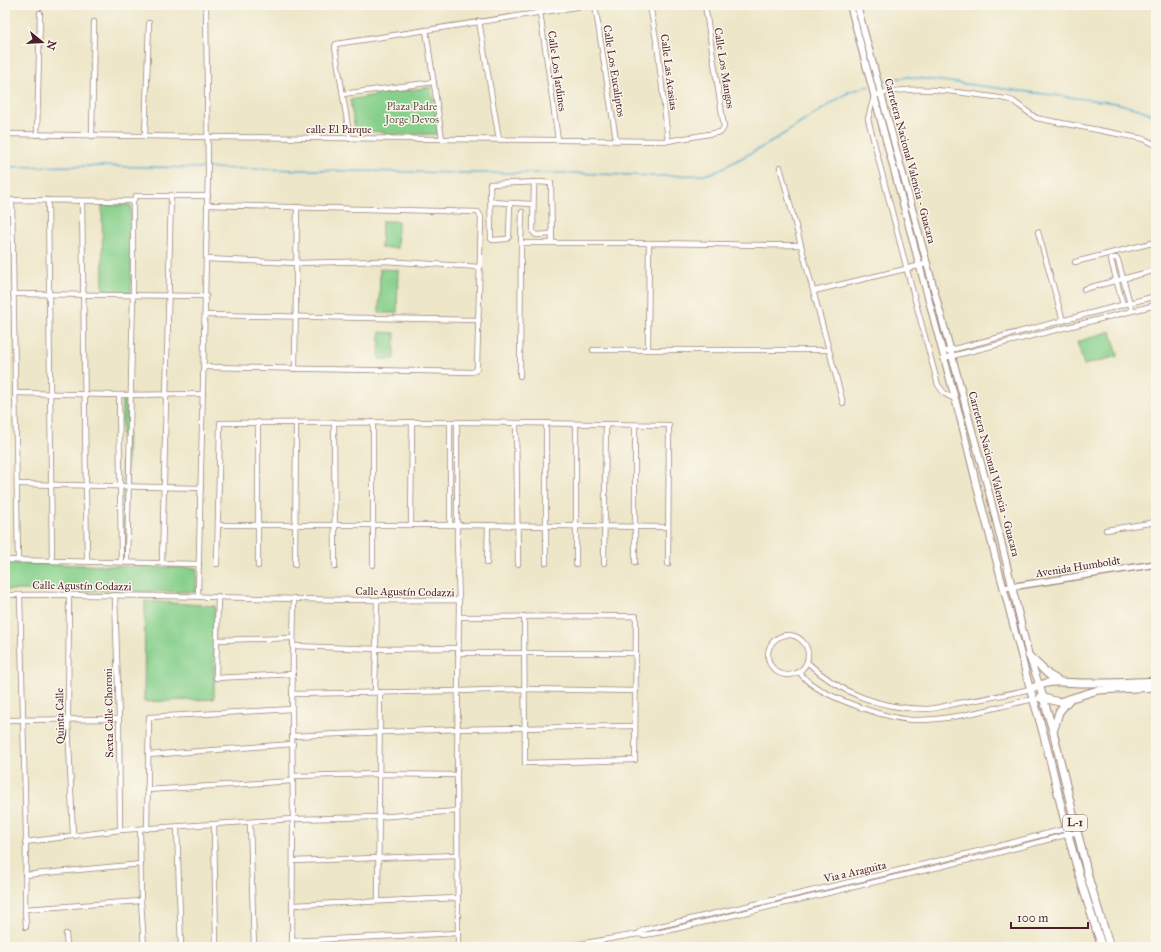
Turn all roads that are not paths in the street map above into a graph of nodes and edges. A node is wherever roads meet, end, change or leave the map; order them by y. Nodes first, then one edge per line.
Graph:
1 (206, 5) edge
2 (539, 5) edge
3 (589, 5) edge
4 (595, 5) edge
5 (650, 5) edge
6 (705, 5) edge
7 (850, 5) edge
8 (857, 5) edge
9 (537, 12) junction
10 (40, 13) dead end
11 (94, 22) dead end
12 (479, 22) junction
13 (149, 23) dead end
14 (426, 30) junction
15 (874, 80) junction
16 (434, 82) junction
17 (880, 90) junction
18 (343, 94) junction
19 (874, 96) junction
20 (721, 132) joint
21 (5, 134) edge
22 (37, 135) junction
23 (92, 136) junction
24 (145, 136) junction
25 (208, 138) junction
26 (350, 139) junction
27 (442, 139) junction
28 (499, 140) junction
29 (558, 140) junction
30 (616, 140) junction
31 (668, 141) junction
32 (1156, 145) edge
33 (780, 166) dead end
34 (534, 182) junction
35 (171, 195) junction
36 (208, 196) junction
37 (48, 200) junction
38 (82, 200) junction
39 (133, 201) junction
40 (491, 202) junction
41 (510, 203) junction
42 (533, 204) junction
43 (208, 205) junction
44 (297, 207) junction
45 (522, 212) dead end
46 (1038, 232) dead end
47 (552, 234) junction
48 (1156, 242) edge
49 (521, 243) junction
50 (552, 243) junction
51 (649, 243) junction
52 (801, 245) junction
53 (206, 259) junction
54 (1075, 262) dead end
55 (296, 263) junction
56 (923, 265) junction
57 (480, 267) junction
58 (906, 268) junction
59 (1156, 270) edge
60 (1123, 278) junction
61 (1117, 281) junction
62 (1084, 289) dead end
63 (814, 291) junction
64 (14, 294) junction
65 (49, 294) junction
66 (84, 295) junction
67 (133, 295) junction
68 (168, 296) junction
69 (206, 296) junction
70 (1156, 296) edge
71 (1130, 303) junction
72 (1123, 305) junction
73 (1156, 305) edge
74 (1132, 311) junction
75 (205, 315) junction
76 (296, 316) junction
77 (479, 320) junction
78 (1063, 321) junction
79 (594, 350) dead end
80 (648, 350) junction
81 (829, 350) junction
82 (950, 350) junction
83 (943, 352) junction
84 (952, 356) junction
85 (944, 358) junction
86 (204, 367) junction
87 (295, 369) junction
88 (520, 376) dead end
89 (15, 393) junction
90 (50, 394) junction
91 (203, 394) junction
92 (85, 395) junction
93 (119, 395) junction
94 (131, 395) junction
95 (166, 395) junction
96 (955, 399) junction
97 (843, 403) dead end
98 (258, 422) junction
99 (296, 422) junction
100 (334, 422) junction
101 (373, 422) junction
102 (412, 422) junction
103 (450, 422) junction
104 (457, 422) junction
105 (516, 423) junction
106 (546, 423) junction
107 (576, 424) junction
108 (606, 424) junction
109 (635, 425) junction
110 (17, 484) junction
111 (51, 485) junction
112 (86, 486) junction
113 (120, 486) junction
114 (129, 486) junction
115 (164, 487) junction
116 (201, 488) junction
117 (1155, 522) edge
118 (218, 525) junction
119 (258, 525) junction
120 (295, 525) junction
121 (335, 525) junction
122 (374, 525) junction
123 (412, 525) junction
124 (450, 525) junction
125 (457, 525) junction
126 (488, 526) junction
127 (518, 526) junction
128 (546, 526) junction
129 (576, 526) junction
130 (605, 527) junction
131 (635, 527) junction
132 (668, 527) junction
133 (1106, 530) dead end
134 (1156, 536) edge
135 (5, 560) edge
136 (18, 560) junction
137 (52, 560) junction
138 (87, 561) junction
139 (121, 562) junction
140 (127, 562) junction
141 (635, 562) dead end
142 (162, 563) junction
143 (487, 563) dead end
144 (546, 563) dead end
145 (604, 563) dead end
146 (199, 564) junction
147 (217, 564) dead end
148 (518, 564) dead end
149 (576, 564) dead end
150 (668, 564) dead end
151 (1156, 564) edge
152 (295, 565) dead end
153 (374, 565) dead end
154 (258, 566) dead end
155 (335, 567) dead end
156 (1011, 587) junction
157 (1004, 588) junction
158 (5, 595) edge
159 (20, 595) junction
160 (69, 595) junction
161 (115, 596) junction
162 (198, 596) junction
163 (218, 596) junction
164 (294, 598) junction
165 (377, 600) junction
166 (459, 600) junction
167 (524, 616) junction
168 (459, 617) junction
169 (293, 638) junction
170 (217, 640) junction
171 (293, 646) junction
172 (377, 649) junction
173 (458, 651) junction
174 (523, 653) junction
175 (636, 653) junction
176 (1029, 656) junction
177 (807, 662) junction
178 (799, 672) junction
179 (293, 674) junction
180 (1059, 681) junction
181 (1156, 681) edge
182 (1039, 684) junction
183 (1156, 687) edge
184 (524, 689) junction
185 (1030, 689) junction
186 (636, 691) junction
187 (377, 692) junction
188 (459, 692) junction
189 (292, 694) junction
190 (1072, 697) junction
191 (1044, 698) junction
192 (1034, 700) junction
193 (292, 709) junction
194 (119, 719) junction
195 (5, 720) edge
196 (68, 720) junction
197 (23, 721) junction
198 (635, 726) junction
199 (524, 728) junction
200 (458, 729) junction
201 (1053, 731) junction
202 (380, 733) junction
203 (292, 736) junction
204 (293, 744) junction
205 (148, 754) junction
206 (379, 774) junction
207 (457, 775) junction
208 (293, 779) junction
209 (148, 790) junction
210 (457, 812) junction
211 (378, 817) junction
212 (293, 819) junction
213 (250, 823) junction
214 (214, 825) junction
215 (177, 827) junction
216 (140, 829) junction
217 (147, 829) junction
218 (1077, 829) junction
219 (120, 830) junction
220 (1068, 831) junction
221 (73, 836) junction
222 (25, 842) junction
223 (457, 855) junction
224 (378, 857) junction
225 (293, 861) junction
226 (141, 864) junction
227 (25, 875) junction
228 (457, 898) junction
229 (378, 900) junction
230 (141, 901) junction
231 (292, 905) junction
232 (25, 909) junction
233 (26, 927) dead end
234 (458, 933) junction
235 (66, 934) dead end
236 (292, 941) junction
237 (67, 947) edge
238 (144, 947) edge
239 (181, 947) edge
240 (216, 947) edge
241 (254, 947) edge
242 (292, 947) edge
243 (458, 947) edge
244 (563, 947) edge
245 (1102, 947) edge
246 (1110, 947) edge

1 - 25 street
2 - 9 street, Calle Los Jardines
3 - 9 street
4 - 30 street, Calle Los Eucaliptos
5 - 31 street, Calle Las Acasias
6 - 20 street, Calle Los Mangos
7 - 15 main road, Carretera Nacional Valencia - Guacara / L-1
8 - 15 main road, Carretera Nacional Valencia - Guacara / L-1
9 - 12 street
9 - 29 street, Calle Los Jardines
10 - 22 street
11 - 23 street
12 - 14 street
12 - 28 street
13 - 24 street
14 - 16 street
14 - 18 street
15 - 17 main road, Carretera Nacional Valencia - Guacara / L-1
15 - 19 main road, Carretera Nacional Valencia - Guacara / L-1
16 - 18 street
16 - 27 street
17 - 19 street
17 - 32 street
17 - 56 main road, Carretera Nacional Valencia - Guacara / L-1
18 - 26 street
19 - 56 main road, Carretera Nacional Valencia - Guacara / L-1
19 - 58 street
20 - 31 street, calle El Parque
21 - 22 street, calle El Parque
22 - 23 street, calle El Parque
23 - 24 street, calle El Parque
24 - 25 street, calle El Parque
25 - 26 street, calle El Parque
25 - 36 street
26 - 27 street, calle El Parque
27 - 28 street, calle El Parque
28 - 29 street, calle El Parque
29 - 30 street, calle El Parque
30 - 31 street, calle El Parque
33 - 52 street
34 - 40 street
34 - 42 street
34 - 47 street
35 - 36 street
35 - 39 street
35 - 68 street
36 - 43 street
37 - 38 street
37 - 64 street
37 - 65 street
38 - 39 street
38 - 66 street
39 - 67 street
40 - 41 street
40 - 41 street
41 - 42 street
42 - 47 street
43 - 44 street
43 - 53 street
44 - 55 street
44 - 57 street
45 - 49 street
46 - 78 street
47 - 50 street
48 - 54 street
49 - 50 street
49 - 88 street
50 - 51 street
51 - 52 street
51 - 80 street
52 - 63 street
53 - 55 street
53 - 69 street
55 - 57 street
55 - 76 street
56 - 58 street
56 - 82 main road, Carretera Nacional Valencia - Guacara / L-1
56 - 83 main road, Carretera Nacional Valencia - Guacara / L-1
57 - 77 street
58 - 63 street
58 - 96 street
59 - 60 street
60 - 61 street
60 - 61 street
60 - 71 street
61 - 62 street
61 - 72 street
63 - 81 street
64 - 65 street
64 - 89 street
65 - 66 street
65 - 90 street
66 - 67 street
66 - 92 street
67 - 68 street
67 - 94 street
68 - 69 street
68 - 95 street
69 - 75 street
70 - 71 street
71 - 72 street
71 - 74 street
72 - 78 street
73 - 74 street
74 - 84 street
75 - 76 street
75 - 86 street
76 - 77 street
76 - 87 street
77 - 87 street
78 - 82 street
79 - 80 street
80 - 81 street
81 - 97 street
82 - 83 street
82 - 84 main road, Carretera Nacional Valencia - Guacara / L-1
83 - 85 main road, Carretera Nacional Valencia - Guacara / L-1
84 - 85 street
84 - 156 main road, Carretera Nacional Valencia - Guacara / L-1
85 - 96 main road, Carretera Nacional Valencia - Guacara / L-1
86 - 87 street
86 - 91 street
89 - 90 street
89 - 110 street
90 - 92 street
90 - 111 street
91 - 95 street
91 - 116 street
92 - 93 street
92 - 112 street
93 - 94 street
93 - 113 street
94 - 95 street
94 - 114 street
95 - 115 street
96 - 157 main road, Carretera Nacional Valencia - Guacara / L-1
98 - 99 street
98 - 118 street
98 - 119 street
99 - 100 street
99 - 120 street
100 - 101 street
100 - 121 street
101 - 102 street
101 - 122 street
102 - 103 street
102 - 123 street
103 - 104 street
103 - 124 street
104 - 105 street
104 - 125 street
105 - 106 street
105 - 127 street
106 - 107 street
106 - 128 street
107 - 108 street
107 - 129 street
108 - 109 street
108 - 130 street
109 - 131 street
109 - 132 street
110 - 111 street
110 - 136 street
111 - 112 street
111 - 137 street
112 - 113 street
112 - 138 street
113 - 114 street
113 - 139 street
114 - 115 street
114 - 140 street
115 - 116 street
115 - 142 street
116 - 146 street
117 - 133 street
117 - 134 street
118 - 119 street
118 - 147 street
119 - 120 street
119 - 154 street
120 - 121 street
120 - 152 street
121 - 122 street
121 - 155 street
122 - 123 street
122 - 153 street
123 - 124 street
124 - 125 street
125 - 126 street
125 - 166 street
126 - 127 street
126 - 143 street
127 - 128 street
127 - 148 street
128 - 129 street
128 - 144 street
129 - 130 street
129 - 149 street
130 - 131 street
130 - 145 street
131 - 132 street
131 - 141 street
132 - 150 street
135 - 136 street
136 - 137 street
137 - 138 street
138 - 139 street
139 - 140 street
140 - 142 street
142 - 146 street
146 - 162 street
151 - 156 street, Avenida Humboldt
156 - 157 street, Avenida Humboldt
156 - 176 main road, Carretera Nacional Valencia - Guacara / L-1
157 - 185 main road, Carretera Nacional Valencia - Guacara / L-1
158 - 159 street, Calle Agustín Codazzi
159 - 160 street, Calle Agustín Codazzi
159 - 197 street
160 - 161 street, Calle Agustín Codazzi
160 - 196 street, Quinta Calle
161 - 162 street, Calle Agustín Codazzi
161 - 194 street, Sexta Calle Choroni
162 - 163 street, Calle Agustín Codazzi
163 - 164 street, Calle Agustín Codazzi
163 - 170 street
164 - 165 street, Calle Agustín Codazzi
164 - 169 street
165 - 166 street, Calle Agustín Codazzi
165 - 172 street
166 - 168 street, Calle Agustín Codazzi
167 - 168 street
167 - 174 street
167 - 175 street
168 - 173 street, Calle Agustín Codazzi
169 - 170 street
169 - 171 street
170 - 179 street
171 - 172 street
171 - 179 street
172 - 173 street
172 - 187 street
173 - 174 street
173 - 188 street, Calle Agustín Codazzi
174 - 175 street
174 - 184 street
175 - 186 street
176 - 180 main road
176 - 182 main road, Carretera Nacional Valencia - Guacara / L-1
177 - 178 street
177 - 178 street
177 - 185 street
178 - 192 street
179 - 189 street
180 - 181 main road
180 - 182 main road
182 - 185 main road
182 - 191 main road, Carretera Nacional Valencia - Guacara / L-1
183 - 190 main road
184 - 186 street
184 - 188 street
184 - 199 street
185 - 192 main road, Carretera Nacional Valencia - Guacara / L-1
186 - 198 street
187 - 188 street
187 - 189 street
187 - 202 street
188 - 200 street, Calle Agustín Codazzi
189 - 193 street
190 - 191 main road
190 - 201 main road
191 - 192 main road
191 - 201 main road, Carretera Nacional Valencia - Guacara / L-1
192 - 220 main road, Carretera Nacional Valencia - Guacara / L-1
193 - 203 street
193 - 205 street
194 - 196 street
194 - 219 street, Sexta Calle Choroni
195 - 197 street
196 - 197 street
196 - 221 street, Quinta Calle
197 - 222 street
198 - 199 street
198 - 199 street
199 - 200 street
200 - 202 street
200 - 207 street, Calle Agustín Codazzi
201 - 218 main road, Carretera Nacional Valencia - Guacara / L-1
202 - 203 street
202 - 206 street
203 - 204 street
204 - 205 street
204 - 208 street
205 - 209 street
206 - 207 street
206 - 208 street
206 - 211 street
207 - 210 street, Calle Agustín Codazzi
208 - 209 street
208 - 212 street
209 - 217 street
210 - 211 street
210 - 223 street, Calle Agustín Codazzi
211 - 212 street
211 - 224 street
212 - 213 street
212 - 225 street
213 - 214 street
213 - 241 street
214 - 215 street
214 - 240 street
215 - 217 street
215 - 239 street
216 - 217 street
216 - 219 street
216 - 226 street
218 - 220 street, Via a Araguita
218 - 246 main road, Carretera Nacional Valencia - Guacara / L-1
219 - 221 street
220 - 244 street, Via a Araguita
220 - 245 main road, Carretera Nacional Valencia - Guacara / L-1
221 - 222 street
222 - 227 street
223 - 224 street
223 - 228 street, Calle Agustín Codazzi
224 - 225 street
224 - 229 street
225 - 231 street
226 - 227 street
226 - 230 street
227 - 232 street
228 - 229 street
228 - 234 street, Calle Agustín Codazzi
229 - 231 street
230 - 232 street
230 - 238 street
231 - 236 street
232 - 233 street
234 - 236 street
234 - 243 street, Calle Agustín Codazzi
235 - 237 street
236 - 242 street

